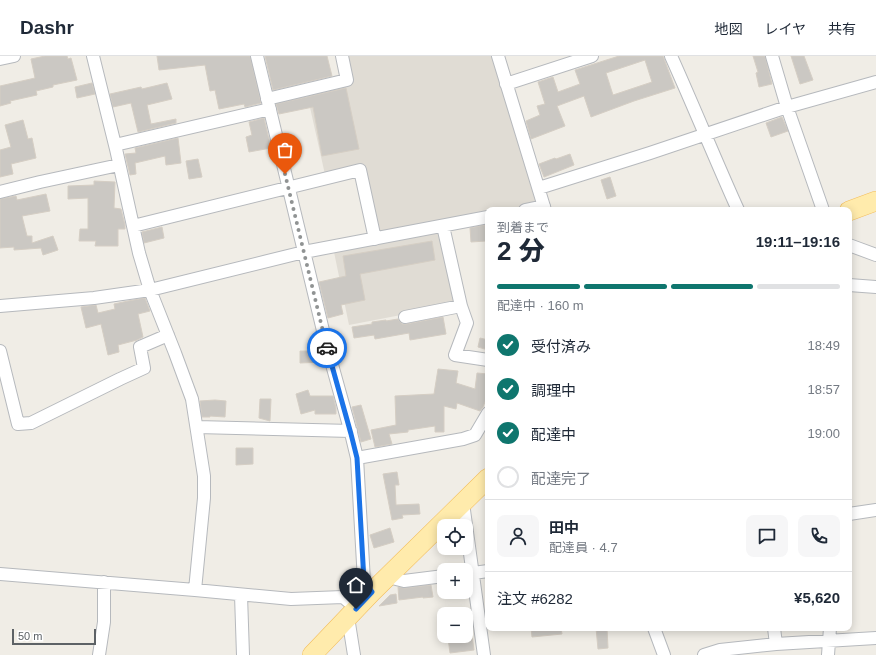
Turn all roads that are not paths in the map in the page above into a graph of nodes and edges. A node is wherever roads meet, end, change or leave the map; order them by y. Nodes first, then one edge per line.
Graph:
1 (14, 56) edge
2 (93, 56) edge
3 (257, 56) edge
4 (342, 56) edge
5 (498, 56) edge
6 (592, 56) edge
7 (671, 56) edge
8 (772, 56) edge
9 (0, 59) edge
10 (876, 82) edge
11 (506, 84) junction
12 (269, 104) junction
13 (787, 107) junction
14 (705, 135) junction
15 (115, 145) junction
16 (119, 165) junction
17 (288, 188) junction
18 (539, 188) junction
19 (0, 192) edge
20 (876, 201) edge
21 (545, 207) edge
22 (737, 207) edge
23 (822, 207) edge
24 (852, 211) edge
25 (485, 218) edge
26 (133, 226) junction
27 (443, 226) junction
28 (375, 239) junction
29 (852, 246) edge
30 (304, 252) junction
31 (876, 255) edge
32 (852, 285) edge
33 (876, 286) edge
34 (150, 290) junction
35 (0, 306) edge
36 (461, 306) junction
37 (404, 317) dead end
38 (168, 335) junction
39 (0, 351) edge
40 (485, 360) edge
41 (485, 418) edge
42 (197, 426) junction
43 (351, 431) junction
44 (357, 458) junction
45 (485, 481) edge
46 (463, 503) junction
47 (876, 510) edge
48 (852, 514) edge
49 (469, 563) edge
50 (485, 571) edge
51 (473, 573) edge
52 (0, 574) edge
53 (388, 577) junction
54 (437, 577) edge
55 (104, 582) junction
56 (195, 590) junction
57 (473, 591) edge
58 (372, 592) junction
59 (242, 595) junction
60 (352, 613) junction
61 (655, 631) edge
62 (774, 631) edge
63 (830, 631) edge
64 (876, 638) edge
65 (829, 641) junction
66 (776, 644) junction
67 (721, 652) edge
68 (99, 655) edge
69 (243, 655) edge
70 (312, 655) edge
71 (354, 655) edge
72 (484, 655) edge
73 (664, 655) edge
74 (704, 655) edge
75 (828, 655) edge

1 - 9 street
2 - 15 street
3 - 12 street
4 - 12 street
5 - 11 street
6 - 11 street
7 - 14 street
8 - 13 street
10 - 13 street
11 - 18 street
12 - 15 street
12 - 17 street
13 - 14 street
13 - 23 street
14 - 18 street
14 - 22 street
15 - 16 street
16 - 19 street
16 - 26 street
17 - 26 street
17 - 28 street
17 - 30 street
18 - 21 street
20 - 24 main road
25 - 27 street
26 - 34 street
27 - 28 street
27 - 36 street
28 - 30 street
29 - 31 street
30 - 34 street
30 - 43 street
32 - 33 street
34 - 35 street
34 - 38 street
36 - 37 street
36 - 40 street
38 - 39 street
38 - 42 street
41 - 44 street
42 - 43 street
42 - 56 street
43 - 44 street
44 - 58 street
45 - 46 main road
46 - 49 street
46 - 53 main road
47 - 48 street
50 - 51 street
52 - 55 street
53 - 54 street
53 - 58 main road
55 - 56 street
55 - 68 street
56 - 59 street
57 - 72 street
58 - 60 main road
59 - 60 street
59 - 69 street
60 - 70 main road
60 - 71 street
61 - 73 street
62 - 66 street
63 - 65 street
64 - 65 street
65 - 66 street
65 - 75 street
66 - 67 street
67 - 74 street

